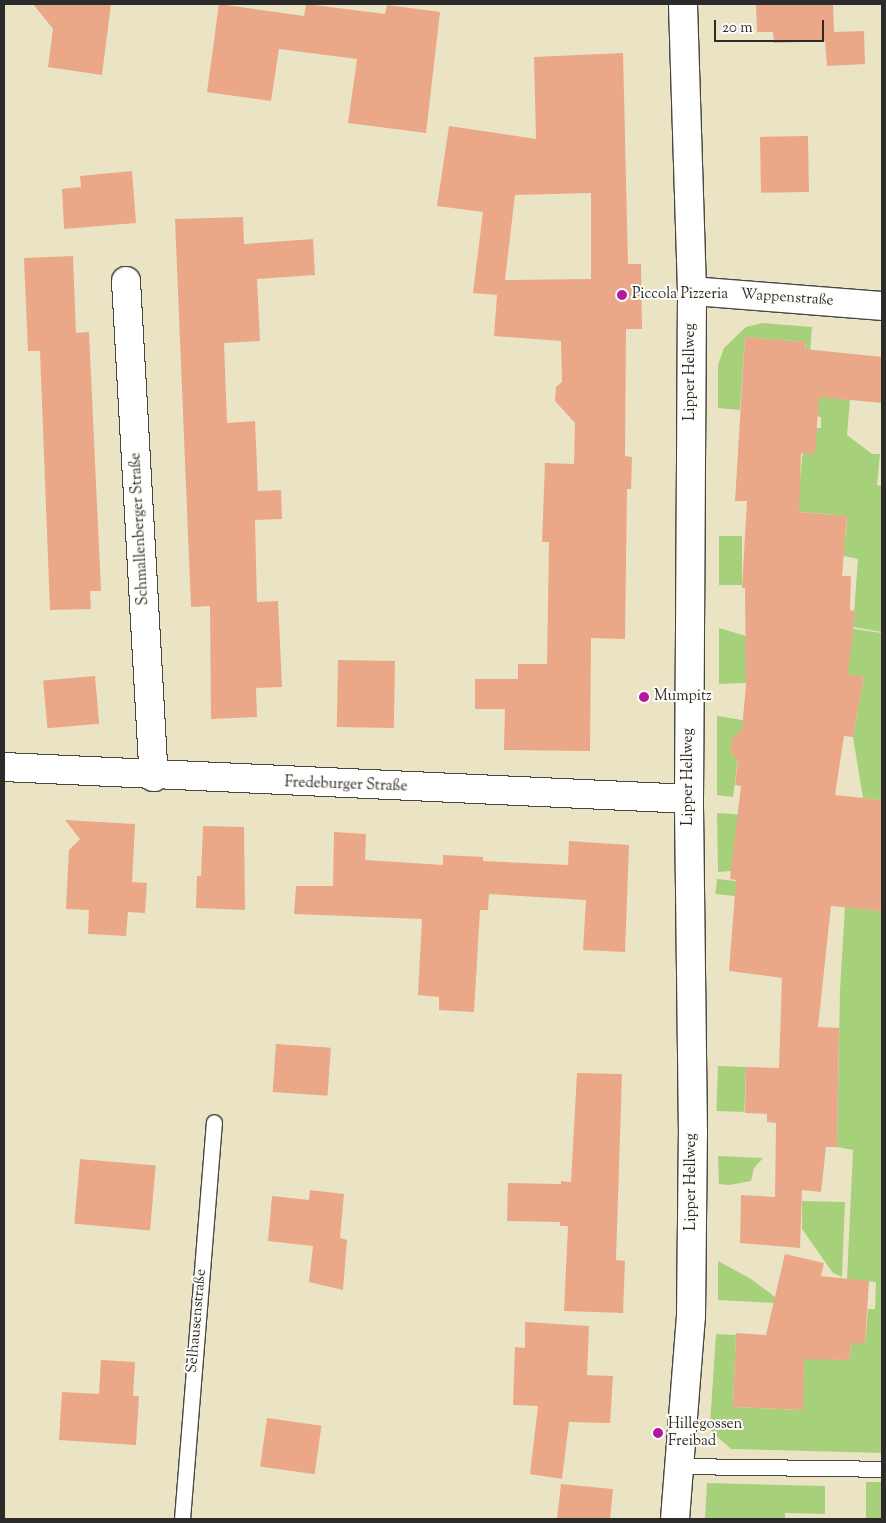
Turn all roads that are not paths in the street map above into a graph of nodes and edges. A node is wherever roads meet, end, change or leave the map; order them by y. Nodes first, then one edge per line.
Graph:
1 (683, 4) edge
2 (126, 280) dead end
3 (692, 291) junction
4 (882, 306) edge
5 (4, 767) edge
6 (154, 777) junction
7 (688, 799) junction
8 (214, 1122) dead end
9 (680, 1466) junction
10 (882, 1469) edge
11 (182, 1519) edge
12 (676, 1519) edge

1 - 3 street, Lipper Hellweg
2 - 6 street, Schmallenberger Straße
3 - 4 street, Wappenstraße
3 - 7 street, Lipper Hellweg
5 - 6 street, Fredeburger Straße
6 - 7 street, Fredeburger Straße
7 - 9 street, Lipper Hellweg
8 - 11 lane, Selhausenstraße
9 - 10 lane
9 - 12 street, Lipper Hellweg

